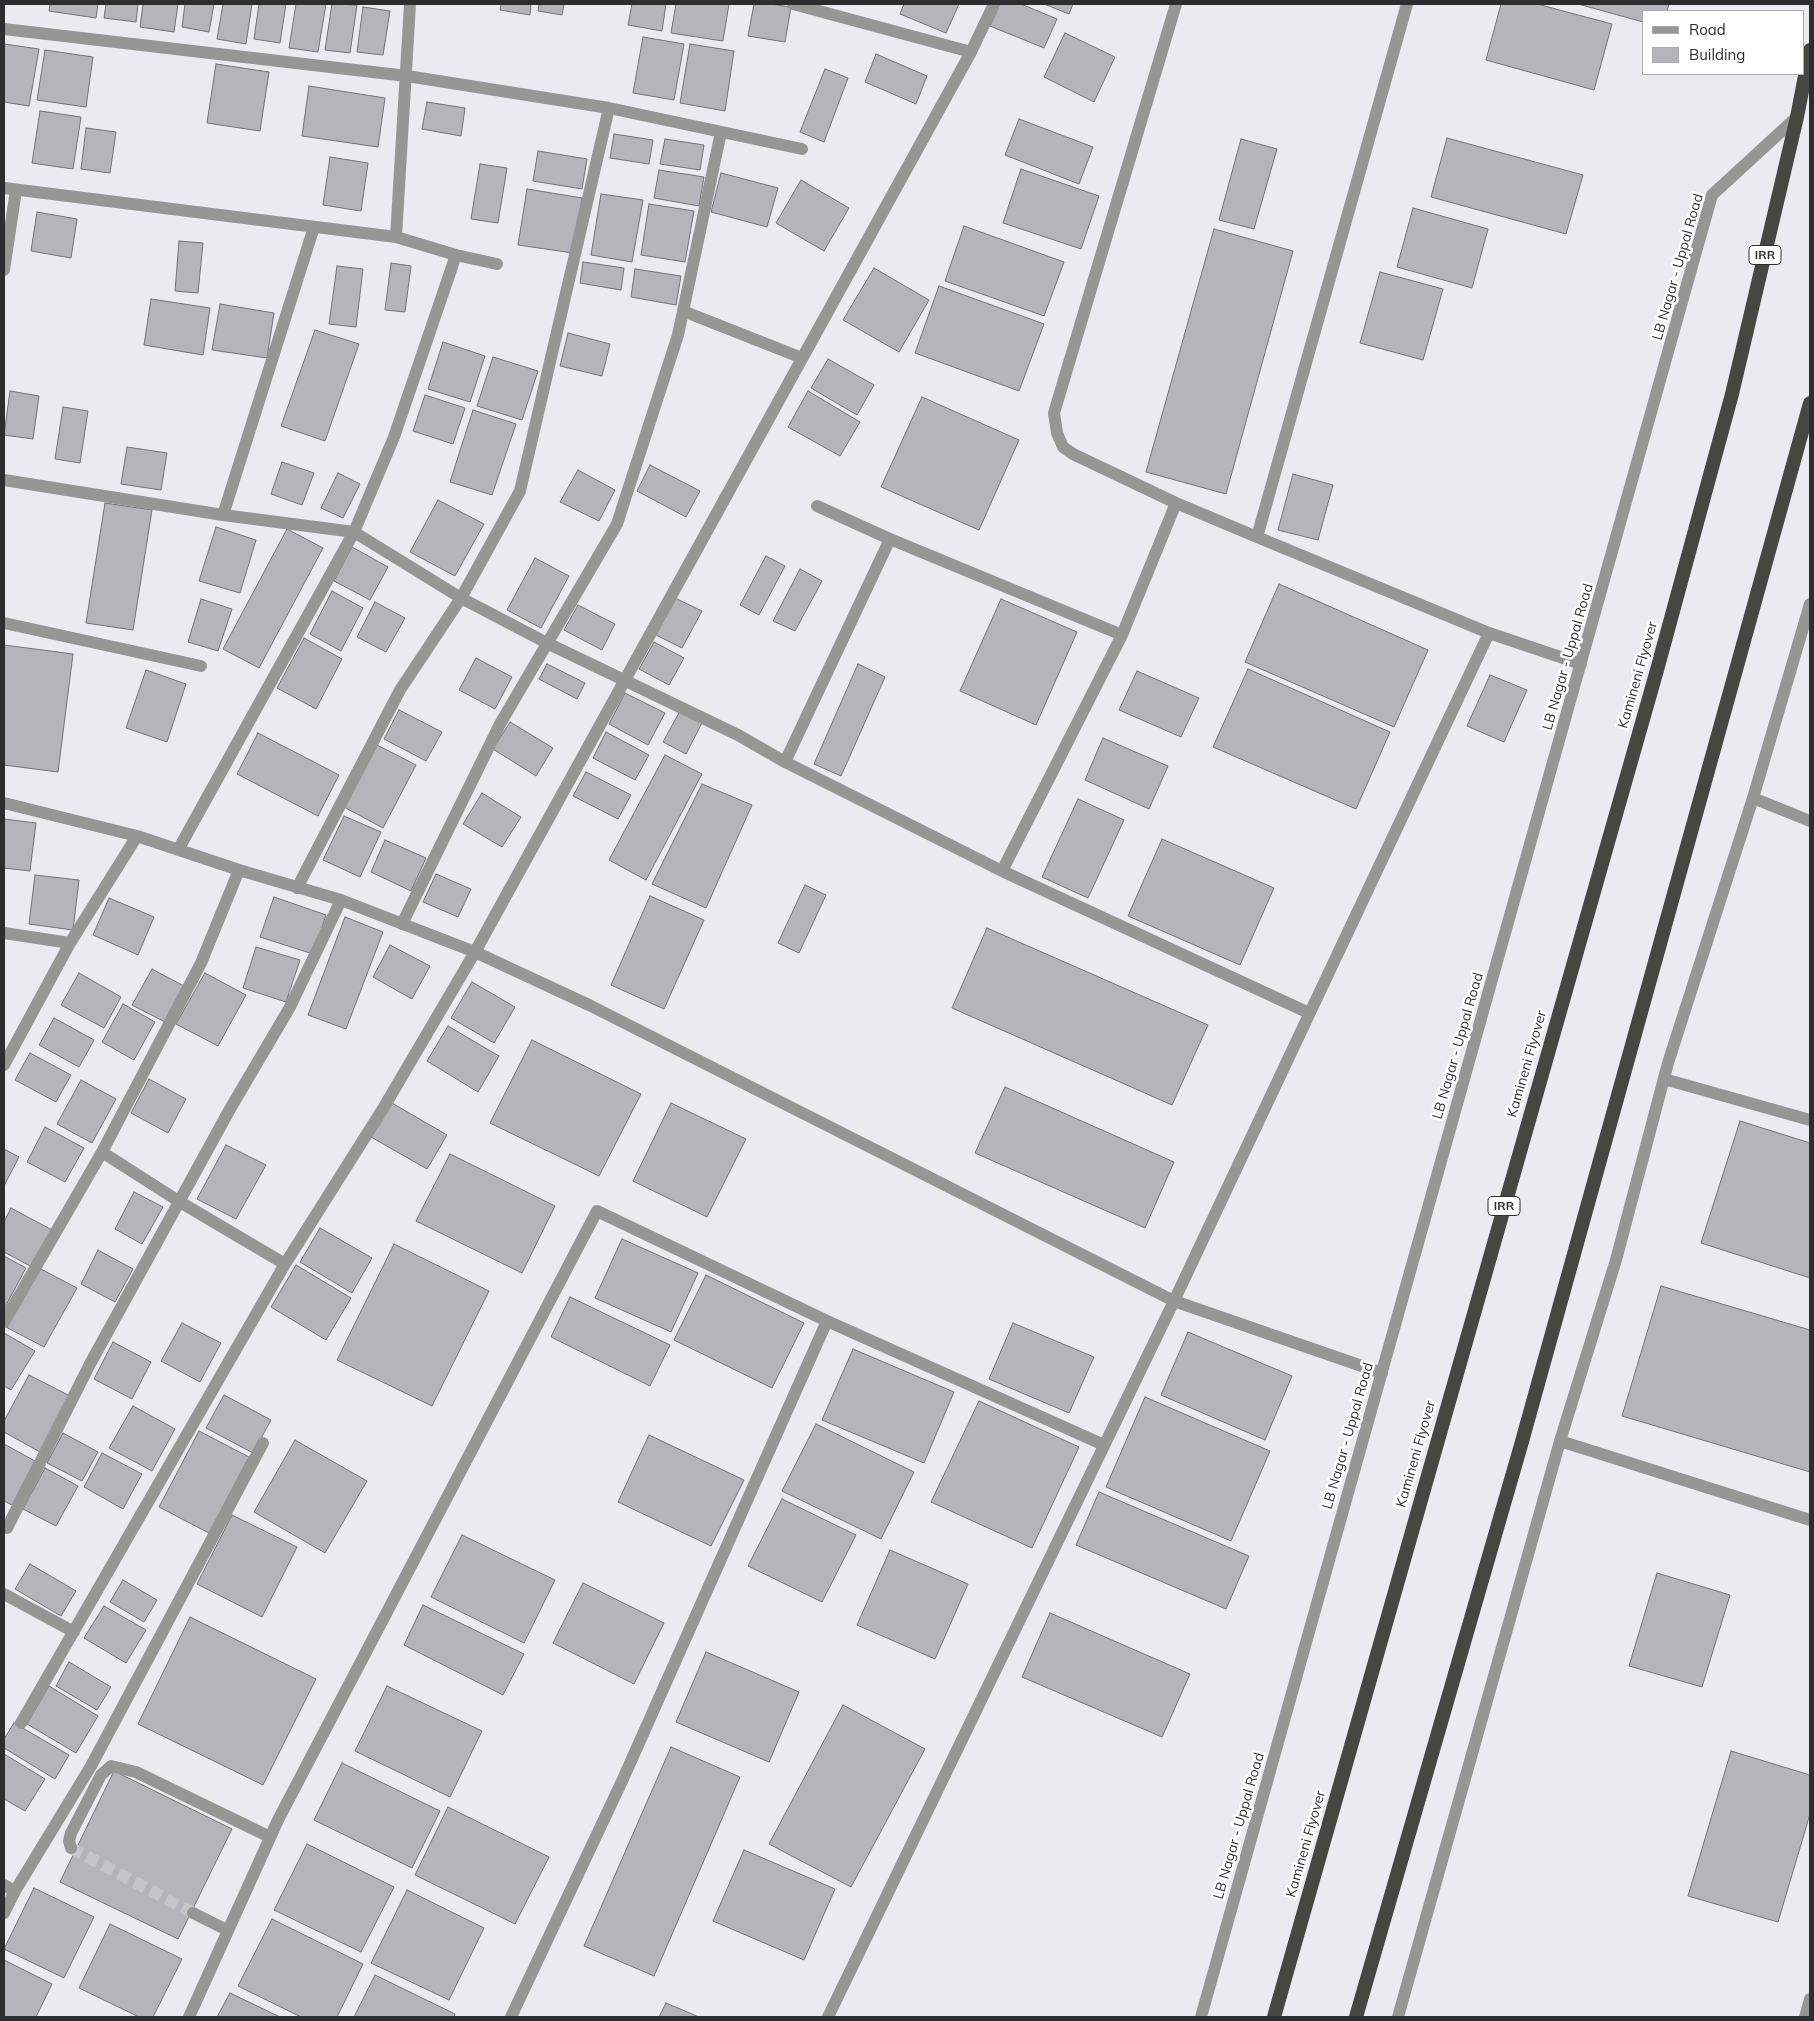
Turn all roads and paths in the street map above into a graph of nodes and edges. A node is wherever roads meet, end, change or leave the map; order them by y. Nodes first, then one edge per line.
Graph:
1 (410, 4) edge
2 (792, 4) edge
3 (994, 4) edge
4 (1176, 4) edge
5 (1407, 4) edge
6 (4, 29) edge
7 (1810, 50) edge
8 (972, 52) junction
9 (407, 76) junction
10 (609, 108) junction
11 (1797, 117) junction
12 (721, 132) junction
13 (802, 150) dead end
14 (10, 189) edge
15 (314, 227) junction
16 (396, 237) junction
17 (456, 255) junction
18 (497, 264) dead end
19 (4, 270) edge
20 (683, 311) junction
21 (802, 358) junction
22 (1810, 403) edge
23 (4, 480) edge
24 (1176, 503) junction
25 (817, 506) dead end
26 (223, 514) junction
27 (354, 532) junction
28 (1257, 537) junction
29 (890, 539) junction
30 (461, 598) junction
31 (1810, 604) edge
32 (4, 623) edge
33 (1489, 633) junction
34 (1122, 635) junction
35 (547, 643) junction
36 (1581, 664) junction
37 (201, 666) dead end
38 (624, 681) junction
39 (785, 762) junction
40 (1753, 798) junction
41 (4, 803) edge
42 (1810, 821) edge
43 (137, 836) junction
44 (178, 850) junction
45 (239, 870) junction
46 (1002, 871) junction
47 (296, 888) junction
48 (341, 900) junction
49 (402, 924) junction
50 (4, 933) edge
51 (70, 943) junction
52 (475, 952) junction
53 (1309, 1013) junction
54 (4, 1065) edge
55 (1664, 1079) junction
56 (1810, 1120) edge
57 (102, 1152) junction
58 (180, 1202) junction
59 (285, 1264) junction
60 (1174, 1302) junction
61 (827, 1321) junction
62 (4, 1322) edge
63 (1382, 1373) junction
64 (1560, 1441) junction
65 (263, 1443) dead end
66 (1104, 1445) junction
67 (1810, 1520) edge
68 (7, 1528) dead end
69 (4, 1594) edge
70 (74, 1632) junction
71 (22, 1723) dead end
72 (270, 1837) junction
73 (71, 1848) dead end
74 (9, 1888) edge
75 (4, 1913) edge
76 (193, 1913) tunnel mouth
77 (227, 1930) junction
78 (1810, 1999) edge
79 (189, 2017) edge
80 (511, 2017) edge
81 (828, 2017) edge
82 (1201, 2017) edge
83 (1274, 2017) edge
84 (1356, 2017) edge
85 (1398, 2017) edge
86 (1805, 2017) edge

1 - 9 street
2 - 8 street
3 - 8 street
4 - 24 street
5 - 28 street
6 - 9 street
7 - 11 highway, IRR
8 - 21 street
9 - 10 street
9 - 16 street
10 - 12 street
10 - 30 street
11 - 36 street, LB Nagar - Uppal Road
11 - 83 highway, Kamineni Flyover / IRR
12 - 13 street
12 - 20 street
14 - 15 street
14 - 19 street
15 - 16 street
15 - 26 street
16 - 17 street
17 - 18 street
17 - 27 street
20 - 21 street
20 - 35 street
21 - 38 street
22 - 84 highway
23 - 26 street
24 - 28 street
24 - 34 street
25 - 29 street
26 - 27 street
27 - 30 street
27 - 44 street
28 - 33 street
29 - 34 street
29 - 39 street
30 - 35 street
30 - 47 street
31 - 40 street
32 - 37 street
33 - 36 street
33 - 53 street
34 - 46 street
35 - 38 street
35 - 49 street
36 - 63 street, LB Nagar - Uppal Road
38 - 39 street
38 - 52 street
39 - 46 street
40 - 42 street
40 - 55 street
41 - 43 street
43 - 44 street
43 - 51 street
44 - 45 street
45 - 47 street
45 - 57 street
46 - 53 street
47 - 48 street
48 - 49 street
48 - 58 street
49 - 52 street
50 - 51 street
51 - 54 street
52 - 59 street
52 - 60 street
53 - 60 street
55 - 56 street
55 - 64 street
57 - 58 street
57 - 62 street
58 - 59 street
58 - 68 street
59 - 70 street
60 - 63 street
60 - 66 street
61 - 66 street
61 - 72 street
61 - 80 street
63 - 82 street, LB Nagar - Uppal Road
64 - 67 street
64 - 85 street
65 - 74 street
66 - 81 street
69 - 70 street
70 - 71 street
72 - 73 street
72 - 77 street
74 - 75 street
76 - 77 street
77 - 79 street
78 - 86 street

